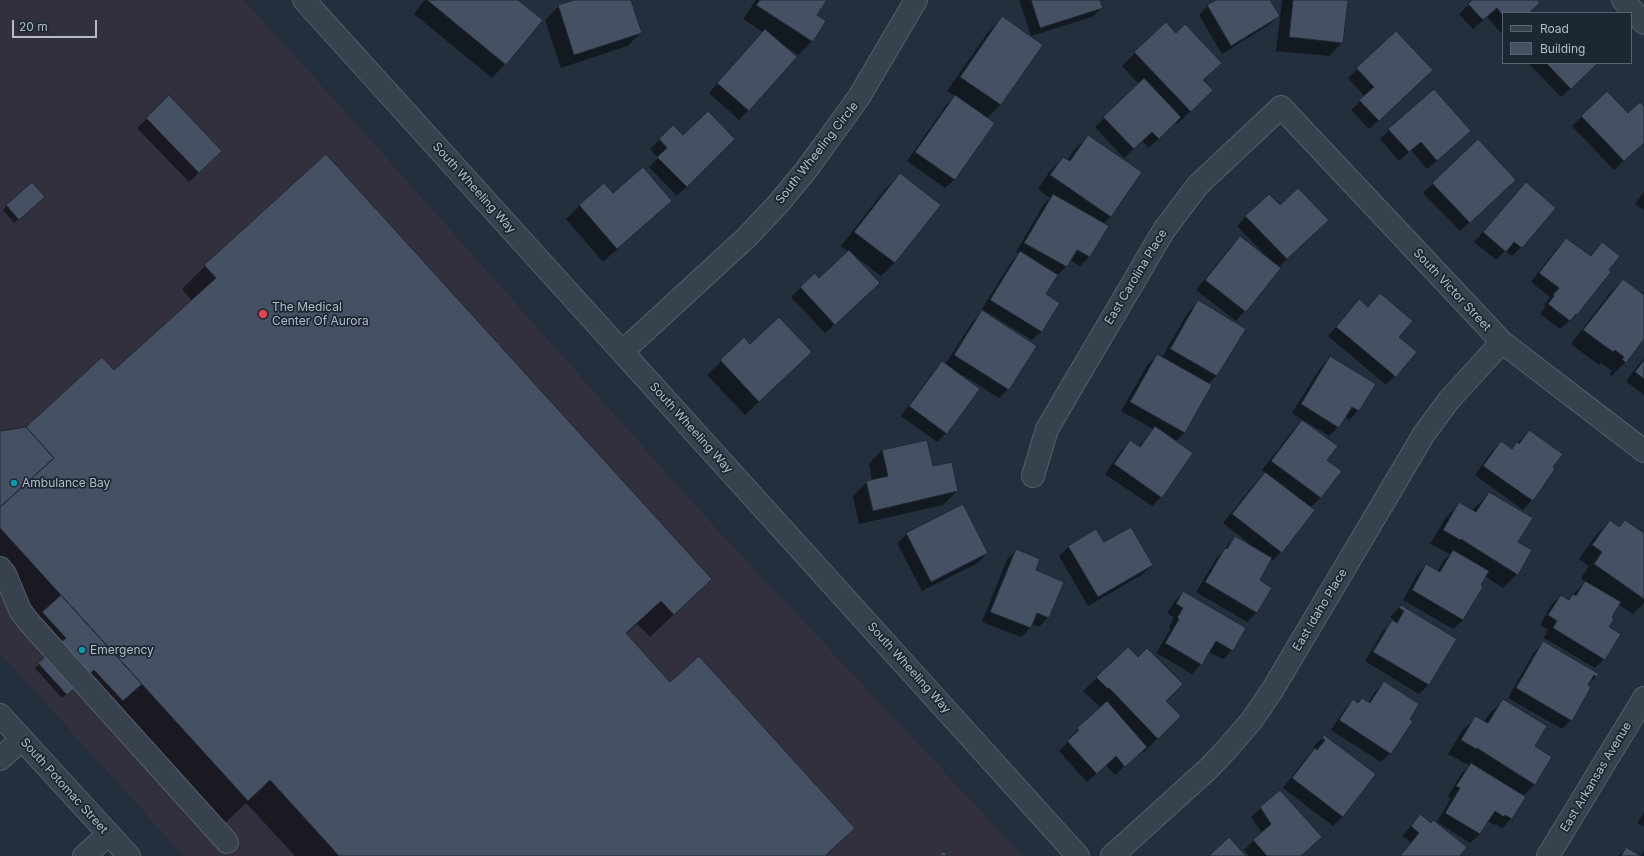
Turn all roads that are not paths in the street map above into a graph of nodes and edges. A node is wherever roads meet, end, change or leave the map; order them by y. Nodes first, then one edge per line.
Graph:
1 (304, 0) edge
2 (916, 0) edge
3 (1623, 0) edge
4 (1644, 23) edge
5 (1281, 107) joint
6 (1502, 342) junction
7 (622, 352) junction
8 (1644, 451) edge
9 (1033, 476) dead end
10 (0, 568) edge
11 (1644, 698) edge
12 (0, 715) edge
13 (22, 739) junction
14 (0, 759) edge
15 (109, 834) junction
16 (227, 842) dead end
17 (84, 856) edge
18 (128, 856) edge
19 (1078, 856) edge
20 (1112, 856) edge
21 (1548, 856) edge

1 - 7 street, South Wheeling Way
2 - 7 street, South Wheeling Circle
3 - 4 street
5 - 6 street, South Victor Street
5 - 9 street, East Carolina Place
6 - 8 street, South Victor Street
6 - 20 street, East Idaho Place
7 - 19 street, South Wheeling Way
10 - 16 street
11 - 21 street, East Arkansas Avenue
12 - 13 street, South Potomac Street
13 - 14 street
13 - 15 street, South Potomac Street
15 - 17 street
15 - 18 street, South Potomac Street

